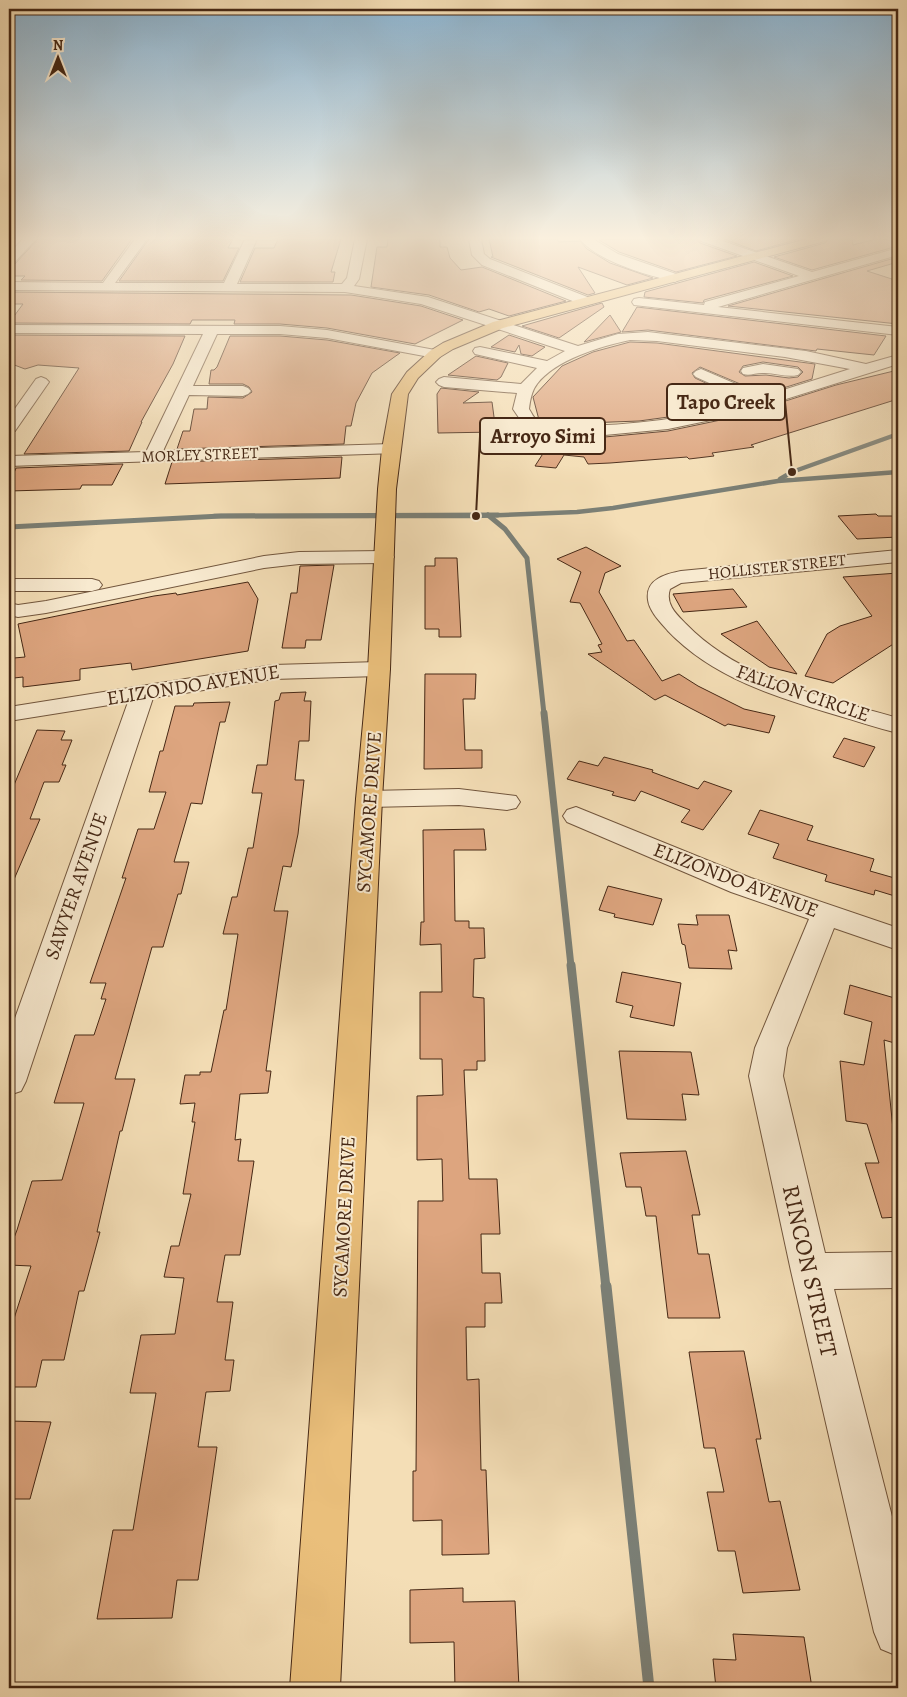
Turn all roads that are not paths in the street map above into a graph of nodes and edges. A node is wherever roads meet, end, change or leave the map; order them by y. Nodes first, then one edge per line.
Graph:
1 (478, 318) edge
2 (523, 318) edge
3 (780, 318) edge
4 (498, 325) junction
5 (9, 329) edge
6 (212, 329) junction
7 (898, 331) edge
8 (480, 351) dead end
9 (578, 352) junction
10 (435, 354) junction
11 (898, 359) edge
12 (550, 366) junction
13 (867, 369) junction
14 (748, 371) dead end
15 (701, 374) dead end
16 (828, 381) junction
17 (41, 382) dead end
18 (444, 382) dead end
19 (527, 389) junction
20 (184, 390) junction
21 (243, 390) dead end
22 (763, 401) junction
23 (9, 428) edge
24 (391, 449) junction
25 (152, 456) junction
26 (9, 461) edge
27 (385, 549) junction
28 (898, 556) edge
29 (9, 586) edge
30 (140, 588) junction
31 (658, 588) joint
32 (9, 609) edge
33 (379, 669) junction
34 (143, 692) junction
35 (9, 714) edge
36 (898, 726) edge
37 (369, 799) junction
38 (507, 802) dead end
39 (576, 816) dead end
40 (825, 915) junction
41 (898, 939) edge
42 (9, 1080) edge
43 (810, 1270) junction
44 (898, 1270) edge
45 (898, 1632) edge
46 (315, 1688) edge

1 - 4 street
2 - 4 main road, SYCAMORE DRIVE
3 - 7 street
4 - 9 street
4 - 10 main road, SYCAMORE DRIVE
5 - 6 street
6 - 10 street
6 - 20 street
8 - 12 street
9 - 12 street
9 - 13 street
10 - 24 main road, SYCAMORE DRIVE
11 - 13 street
12 - 19 street
13 - 16 street
14 - 16 street
15 - 22 street
16 - 22 street
17 - 23 street
18 - 19 street
19 - 22 street
20 - 21 street
20 - 25 street
24 - 25 street, MORLEY STREET
24 - 27 main road, SYCAMORE DRIVE
25 - 26 street, MORLEY STREET
27 - 30 street
27 - 33 main road, SYCAMORE DRIVE
28 - 31 street, HOLLISTER STREET
29 - 30 street
30 - 32 street
31 - 36 street, FALLON CIRCLE
33 - 34 street, ELIZONDO AVENUE
33 - 37 main road, SYCAMORE DRIVE
34 - 35 street, ELIZONDO AVENUE
34 - 42 street, SAWYER AVENUE
37 - 38 street
37 - 46 main road, SYCAMORE DRIVE
39 - 40 street, ELIZONDO AVENUE
40 - 41 street, ELIZONDO AVENUE
40 - 43 street, RINCON STREET
43 - 44 street
43 - 45 street, RINCON STREET

